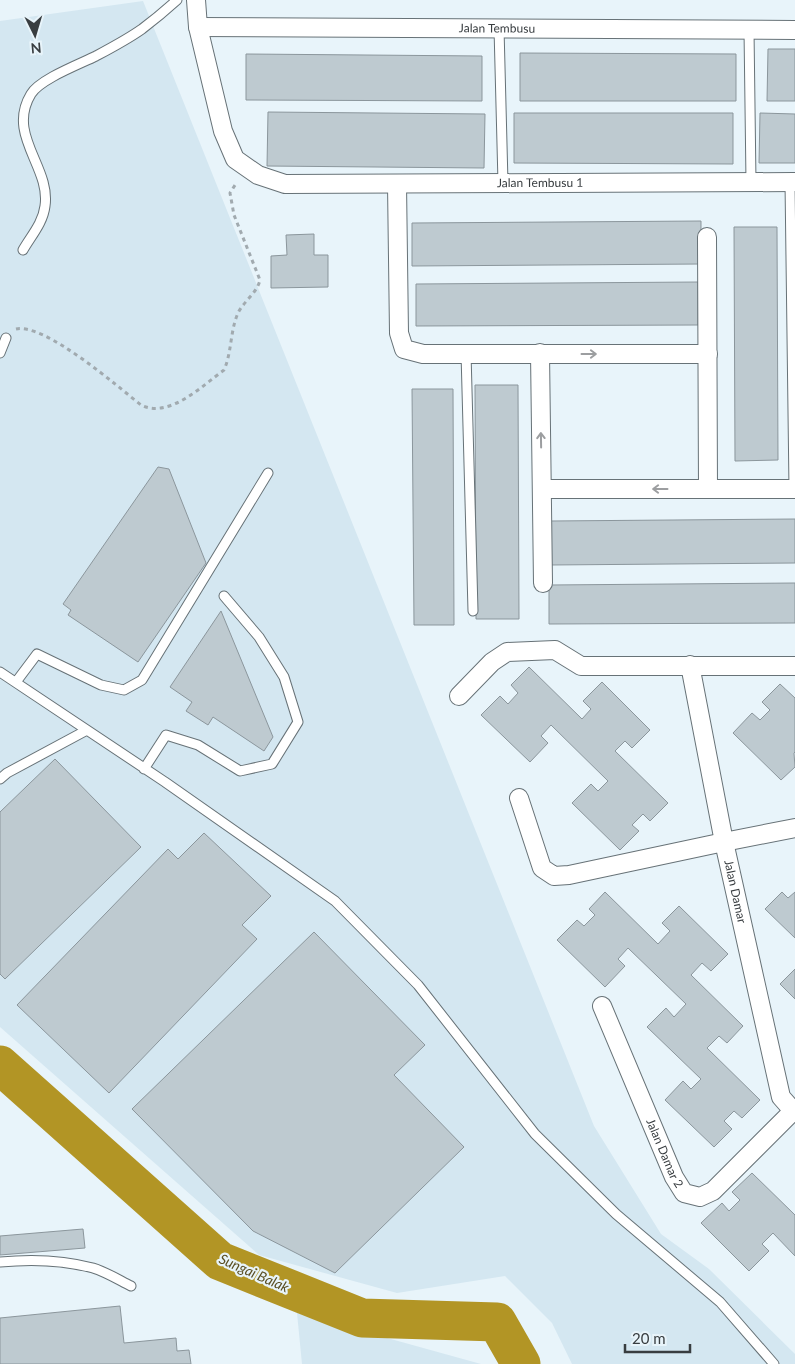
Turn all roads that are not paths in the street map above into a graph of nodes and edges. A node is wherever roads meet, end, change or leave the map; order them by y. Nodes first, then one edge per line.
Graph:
1 (177, 0) edge
2 (196, 0) edge
3 (198, 27) junction
4 (499, 28) junction
5 (749, 30) junction
6 (795, 30) edge
7 (751, 182) junction
8 (792, 182) edge
9 (503, 183) junction
10 (396, 184) junction
11 (707, 237) dead end
12 (23, 250) dead end
13 (6, 338) road end
14 (0, 353) edge
15 (466, 353) junction
16 (540, 354) junction
17 (708, 354) junction
18 (268, 473) dead end
19 (542, 489) junction
20 (708, 489) junction
21 (794, 489) edge
22 (543, 583) dead end
23 (224, 596) dead end
24 (473, 611) dead end
25 (690, 666) junction
26 (795, 666) edge
27 (0, 672) edge
28 (16, 682) junction
29 (459, 696) dead end
30 (87, 730) junction
31 (144, 769) junction
32 (0, 779) edge
33 (519, 798) dead end
34 (795, 828) edge
35 (724, 842) junction
36 (602, 1006) dead end
37 (794, 1111) edge
38 (0, 1262) edge
39 (131, 1286) dead end
40 (774, 1364) edge

1 - 12 lane
2 - 3 street
3 - 4 street, Jalan Tembusu
3 - 10 street, Jalan Tembusu 1
4 - 5 street, Jalan Tembusu
4 - 9 lane
5 - 6 street, Jalan Tembusu
5 - 7 lane
7 - 8 street, Jalan Tembusu 1
7 - 9 street, Jalan Tembusu 1
8 - 21 lane
9 - 10 street, Jalan Tembusu 1
10 - 15 street
11 - 17 street
13 - 14 lane
15 - 16 street
15 - 24 lane
16 -> 17 street
19 -> 16 street
17 - 20 street
18 - 28 lane
20 -> 19 street
19 - 22 street
20 - 21 street
23 - 31 lane
25 - 26 street
25 - 29 street
25 - 35 street, Jalan Damar
27 - 28 lane
28 - 30 lane
30 - 31 lane
30 - 32 lane
31 - 40 lane
33 - 35 street
34 - 35 street
35 - 37 street, Jalan Damar
36 - 37 street, Jalan Damar 2
38 - 39 lane

